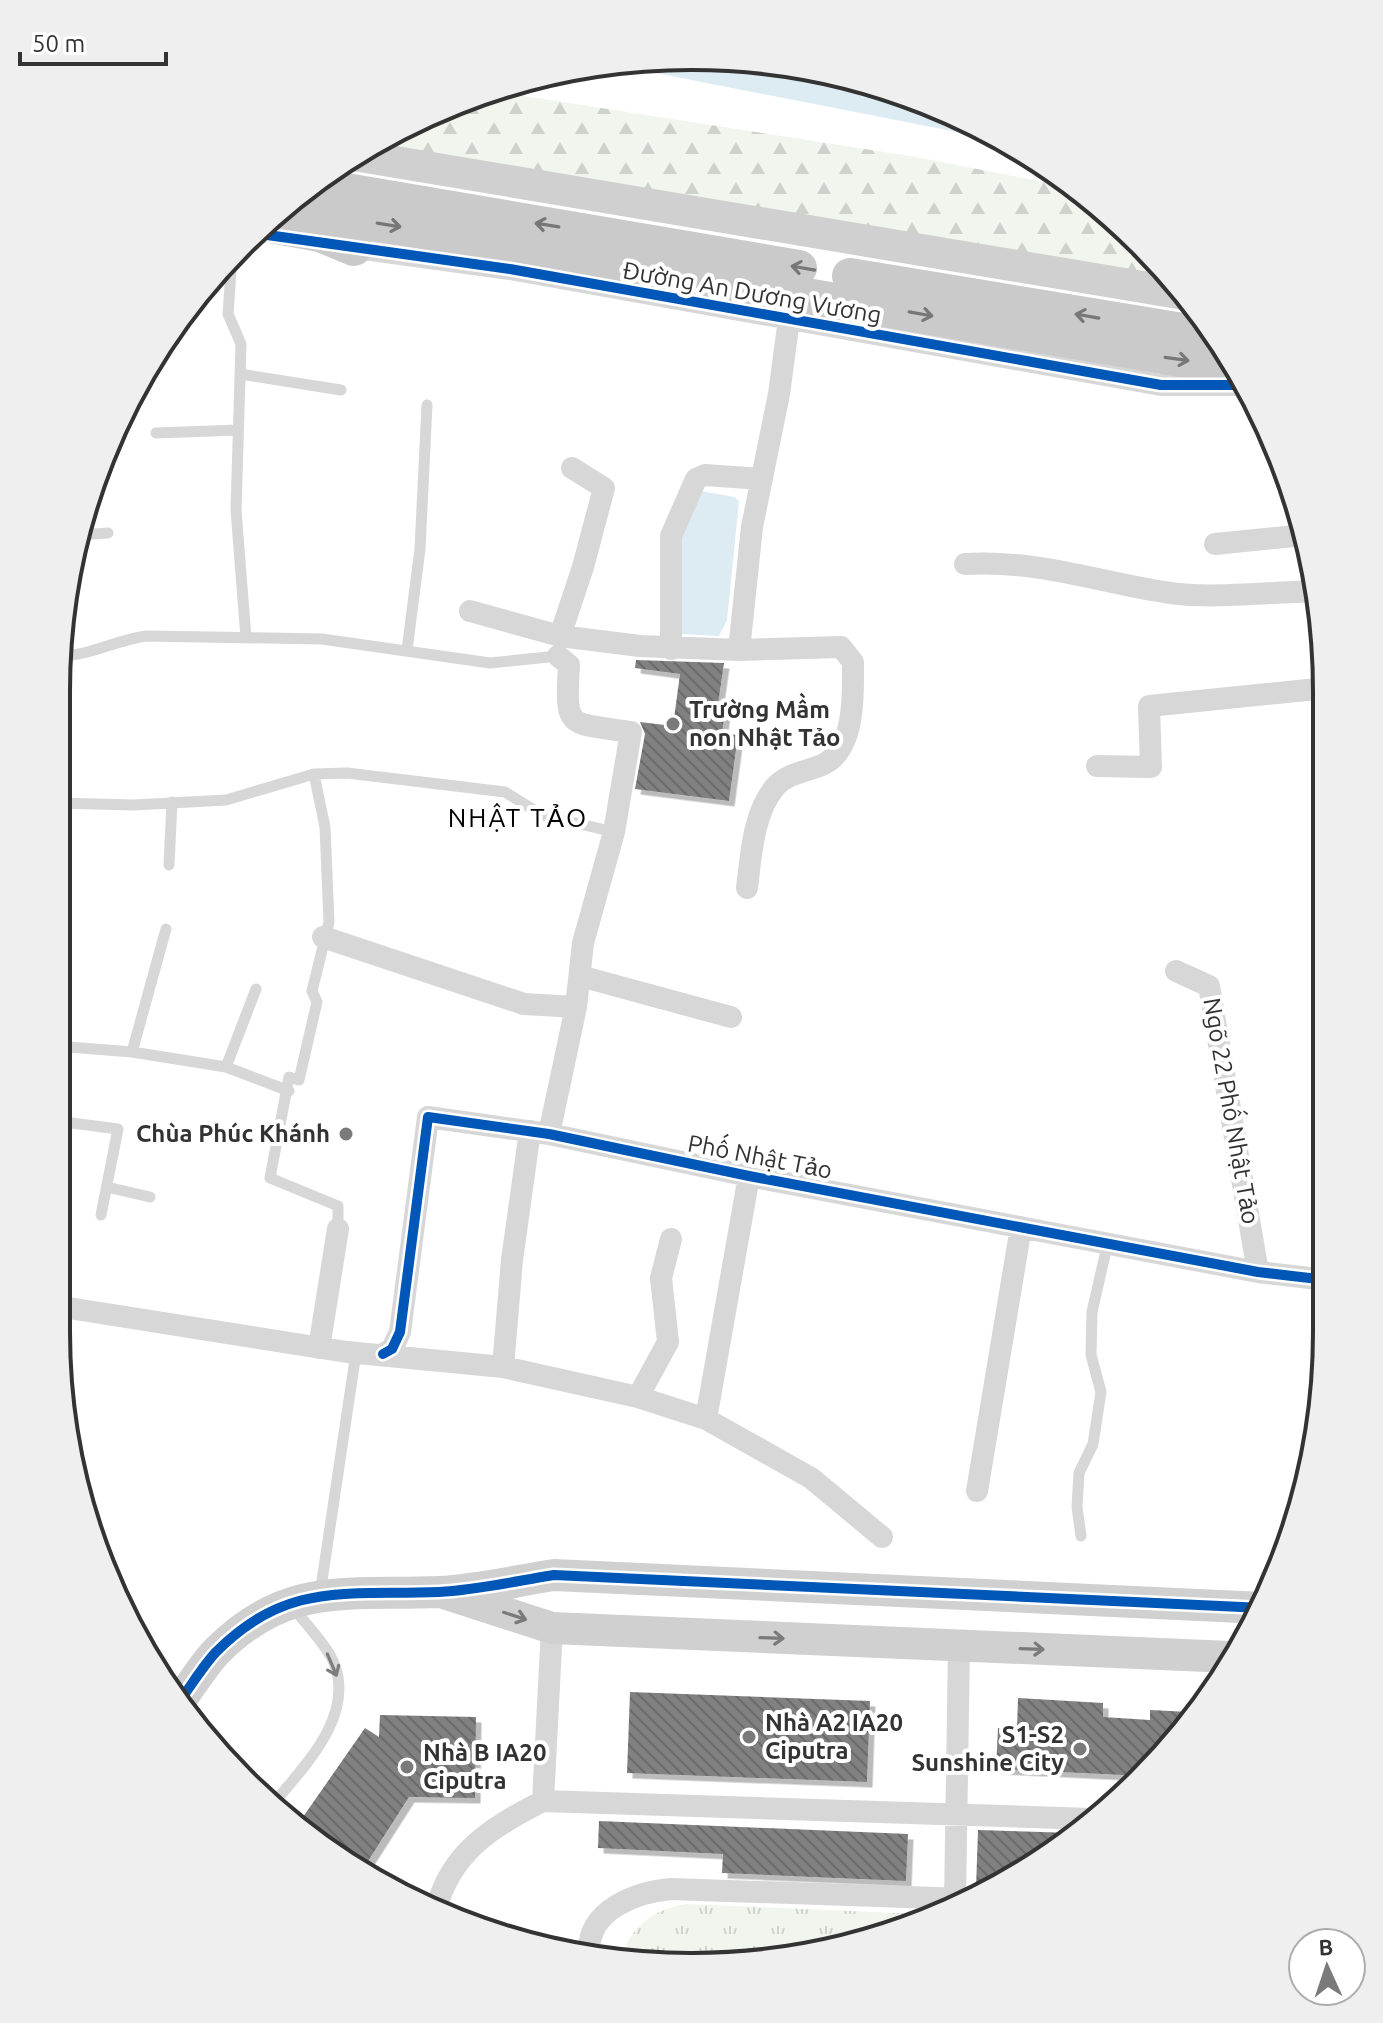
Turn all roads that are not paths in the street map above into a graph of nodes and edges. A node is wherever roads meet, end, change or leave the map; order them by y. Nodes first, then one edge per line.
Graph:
1 (373, 158) edge
2 (328, 188) edge
3 (298, 210) edge
4 (279, 227) edge
5 (270, 235) edge
6 (354, 248) junction
7 (231, 275) edge
8 (1167, 291) edge
9 (789, 319) junction
10 (1199, 334) edge
11 (1218, 363) edge
12 (240, 374) junction
13 (1232, 385) edge
14 (341, 390) dead end
15 (427, 405) dead end
16 (238, 430) junction
17 (156, 433) dead end
18 (572, 468) dead end
19 (762, 479) junction
20 (108, 533) dead end
21 (90, 534) edge
22 (1293, 536) edge
23 (1215, 544) dead end
24 (965, 564) dead end
25 (1305, 591) edge
26 (470, 611) dead end
27 (246, 638) junction
28 (559, 646) junction
29 (671, 649) junction
30 (407, 650) junction
31 (739, 650) junction
32 (71, 655) edge
33 (1313, 689) edge
34 (1097, 766) dead end
35 (314, 774) junction
36 (172, 802) junction
37 (70, 803) edge
38 (614, 832) junction
39 (169, 865) dead end
40 (747, 888) dead end
41 (166, 929) dead end
42 (323, 937) junction
43 (1176, 971) dead end
44 (580, 976) junction
45 (256, 989) dead end
46 (576, 1007) junction
47 (731, 1017) dead end
48 (70, 1047) edge
49 (132, 1052) junction
50 (226, 1067) junction
51 (289, 1091) junction
52 (70, 1123) edge
53 (540, 1132) junction
54 (749, 1176) junction
55 (107, 1187) junction
56 (150, 1197) dead end
57 (101, 1215) dead end
58 (1021, 1227) junction
59 (338, 1229) joint
60 (671, 1239) dead end
61 (1108, 1242) junction
62 (1258, 1272) junction
63 (1313, 1278) edge
64 (70, 1308) edge
65 (319, 1348) junction
66 (356, 1353) junction
67 (383, 1354) junction
68 (503, 1367) junction
69 (638, 1397) junction
70 (706, 1419) junction
71 (977, 1491) dead end
72 (1081, 1536) dead end
73 (882, 1537) dead end
74 (554, 1575) junction
75 (441, 1592) junction
76 (304, 1598) junction
77 (1248, 1607) edge
78 (552, 1628) junction
79 (959, 1646) junction
80 (1221, 1657) edge
81 (186, 1693) edge
82 (279, 1796) edge
83 (543, 1801) junction
84 (958, 1816) junction
85 (1078, 1819) edge
86 (958, 1893) edge
87 (943, 1899) edge
88 (440, 1900) edge
89 (592, 1945) edge

1 - 8 street
10 -> 2 main road, Đường An Dương Vương
3 -> 11 main road, Đường An Dương Vương
4 - 6 main road
5 - 6 street, Đường An Dương Vương
6 - 9 street, Đường An Dương Vương
7 - 12 lane
9 - 13 street, Đường An Dương Vương
9 - 19 street
12 - 14 lane
12 - 16 lane
15 - 30 lane
16 - 17 lane
16 - 27 lane
18 - 28 street
19 - 29 street
19 - 31 street
20 - 21 lane
22 - 23 street
24 - 25 street
26 - 28 street
27 - 30 lane
27 - 32 lane
28 - 29 street
28 - 30 lane
28 - 38 street
29 - 31 street
31 - 40 street
33 - 34 street
35 - 36 lane
35 - 38 lane
35 - 42 lane
36 - 37 lane
36 - 39 lane
38 - 44 street
41 - 49 lane
42 - 46 street
42 - 51 lane
43 - 62 street, Ngõ 22 Phố Nhật Tảo
44 - 46 street
44 - 47 street
45 - 50 lane
46 - 53 street
48 - 49 lane
49 - 50 lane
50 - 51 lane
51 - 59 lane
52 - 55 lane
53 - 54 street, Phố Nhật Tảo
53 - 67 street, Phố Nhật Tảo
53 - 68 street
54 - 58 street, Phố Nhật Tảo
54 - 70 street
55 - 56 lane
55 - 57 lane
58 - 61 street, Phố Nhật Tảo
58 - 71 street
59 - 65 street
60 - 69 street
61 - 62 street, Phố Nhật Tảo
61 - 72 lane
62 - 63 street, Phố Nhật Tảo
64 - 65 street
65 - 66 street
66 - 67 street
66 - 76 lane
67 - 68 street
68 - 69 street
69 - 70 street
70 - 73 street
74 - 75 street
74 - 77 street
74 - 78 street
75 - 76 street
75 -> 78 street
76 - 81 street
76 -> 82 lane
78 -> 79 street
78 - 83 street
79 -> 80 street
79 - 84 street
83 - 84 street
83 - 88 street
84 - 85 street
84 - 86 street
87 - 89 street

